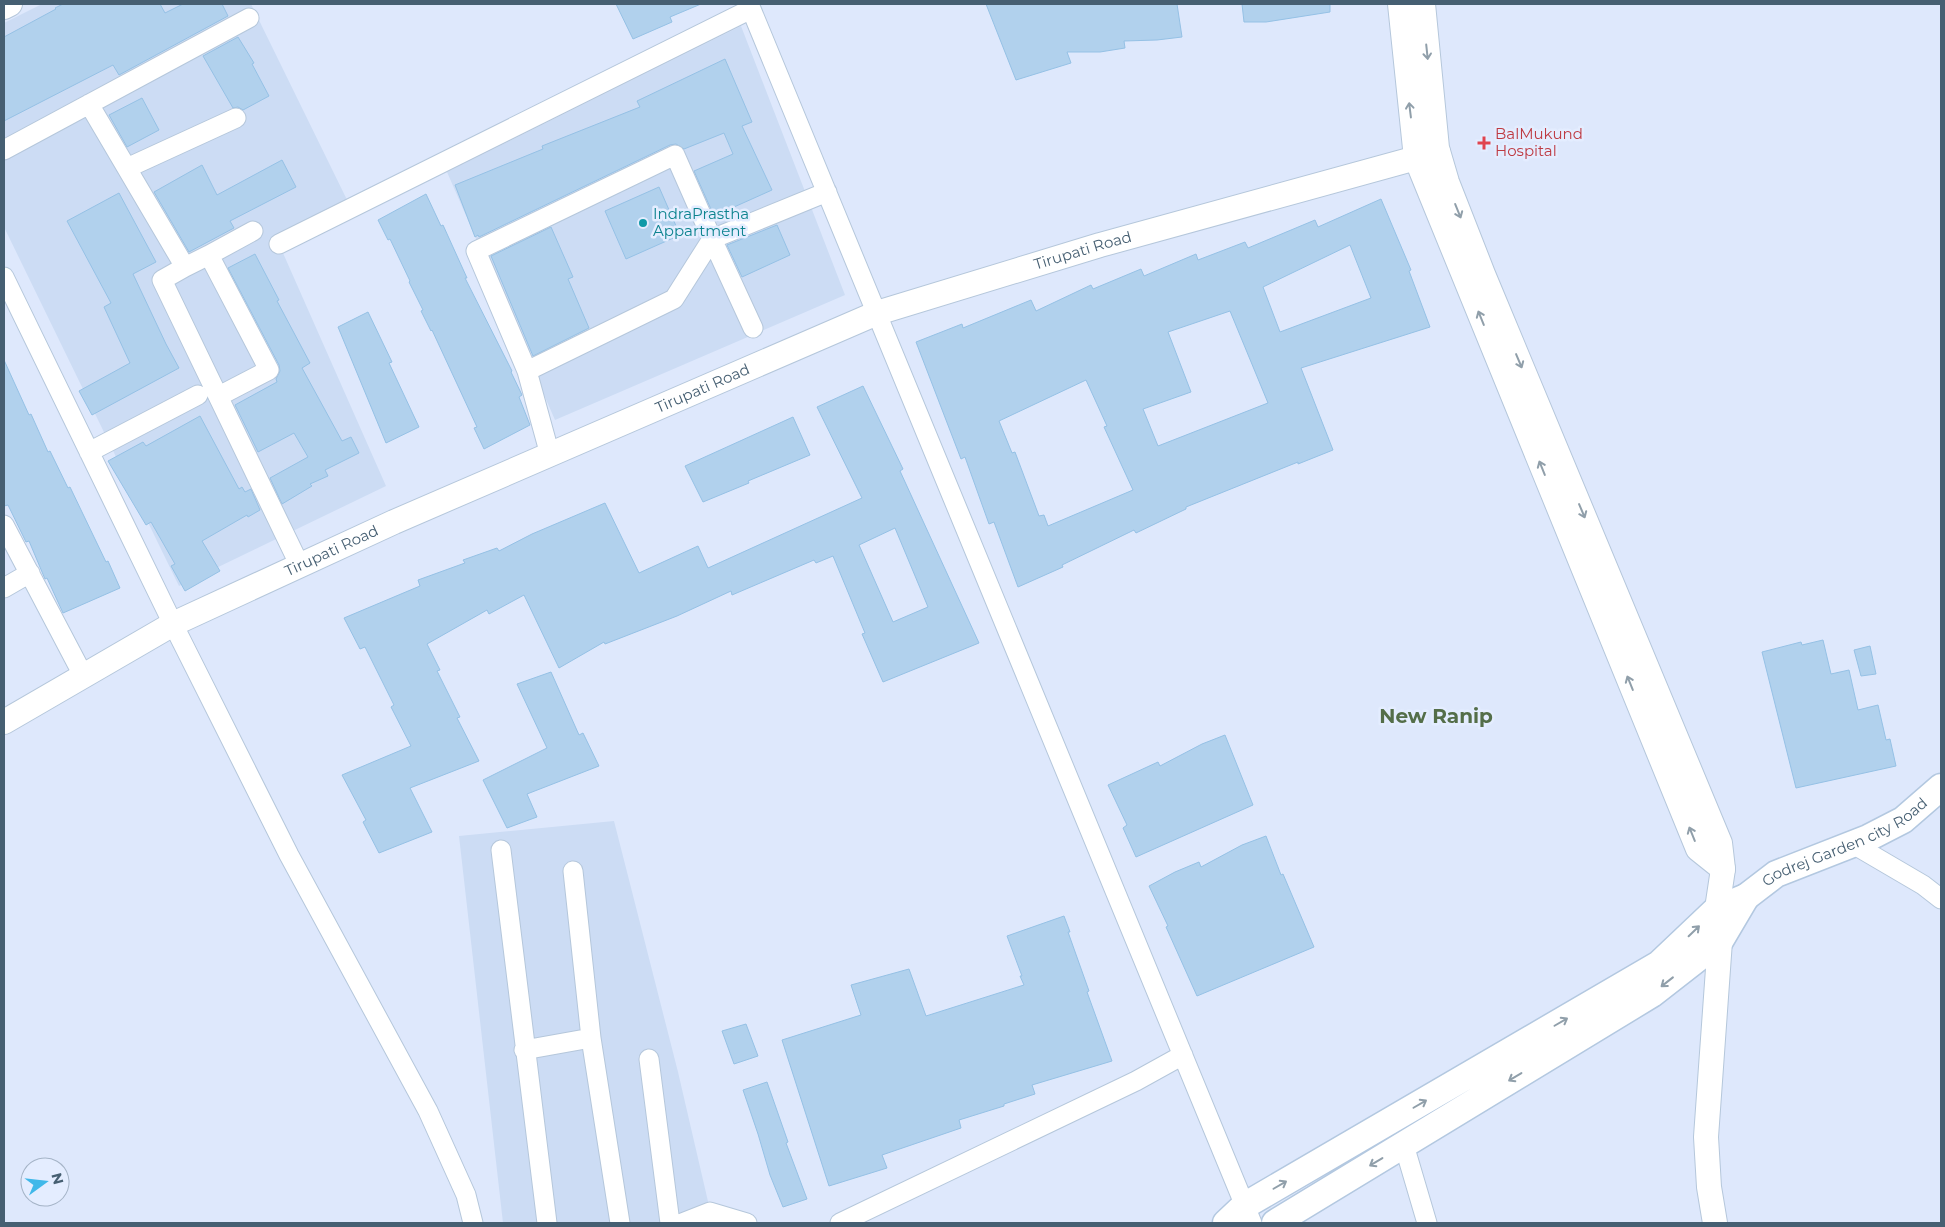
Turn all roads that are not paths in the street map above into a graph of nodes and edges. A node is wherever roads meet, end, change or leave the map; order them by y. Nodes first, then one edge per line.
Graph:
1 (10, 4) edge
2 (1400, 4) edge
3 (1423, 4) edge
4 (750, 6) edge
5 (4, 7) edge
6 (249, 18) dead end
7 (89, 104) junction
8 (236, 118) dead end
9 (4, 150) edge
10 (1427, 155) junction
11 (128, 168) junction
12 (827, 192) junction
13 (253, 230) dead end
14 (712, 239) junction
15 (279, 244) dead end
16 (209, 255) junction
17 (186, 267) junction
18 (4, 277) edge
19 (877, 313) junction
20 (753, 328) dead end
21 (527, 371) junction
22 (198, 396) dead end
23 (219, 396) junction
24 (89, 452) junction
25 (550, 455) junction
26 (4, 525) edge
27 (300, 566) junction
28 (30, 573) junction
29 (4, 588) edge
30 (173, 624) junction
31 (84, 677) junction
32 (4, 722) edge
33 (1941, 787) edge
34 (1853, 844) junction
35 (501, 850) dead end
36 (573, 871) dead end
37 (1746, 898) junction
38 (1941, 899) edge
39 (1717, 908) junction
40 (1720, 941) junction
41 (591, 1038) junction
42 (524, 1050) junction
43 (1183, 1054) junction
44 (649, 1059) dead end
45 (1404, 1145) junction
46 (1241, 1218) edge
47 (473, 1223) edge
48 (547, 1223) edge
49 (620, 1223) edge
50 (670, 1223) edge
51 (682, 1223) edge
52 (747, 1223) edge
53 (840, 1223) edge
54 (1275, 1223) edge
55 (1427, 1223) edge
56 (1714, 1223) edge

1 - 5 street
10 -> 2 street
3 -> 10 street
4 - 12 street
4 - 15 street
6 - 7 street
7 - 9 street
7 - 11 street
8 - 11 street
10 - 19 street, Tirupati Road
10 - 39 street
11 - 17 street
12 - 14 street
12 - 19 street
13 - 16 street
14 - 20 street
14 - 21 street
14 - 21 street
16 - 17 street
16 - 23 street
17 - 23 street
18 - 24 street
19 - 25 street, Tirupati Road
19 - 43 street
21 - 25 street
22 - 24 street
23 - 27 street
24 - 30 street
25 - 27 street, Tirupati Road
26 - 28 street
27 - 30 street, Tirupati Road
28 - 29 street
28 - 31 street
30 - 31 street, Tirupati Road
30 - 47 street
31 - 32 street, Tirupati Road
33 - 34 main road, Godrej Garden city Road
34 - 37 main road, Godrej Garden city Road
34 - 38 street
35 - 42 street
36 - 41 street
37 - 39 main road
37 - 40 main road
39 - 40 street
46 -> 39 main road
40 -> 45 main road
40 - 56 street
41 - 42 street
41 - 49 street
42 - 48 street
43 - 46 street
43 - 53 street
44 - 50 street
45 -> 54 main road
45 - 55 street
51 - 52 street

